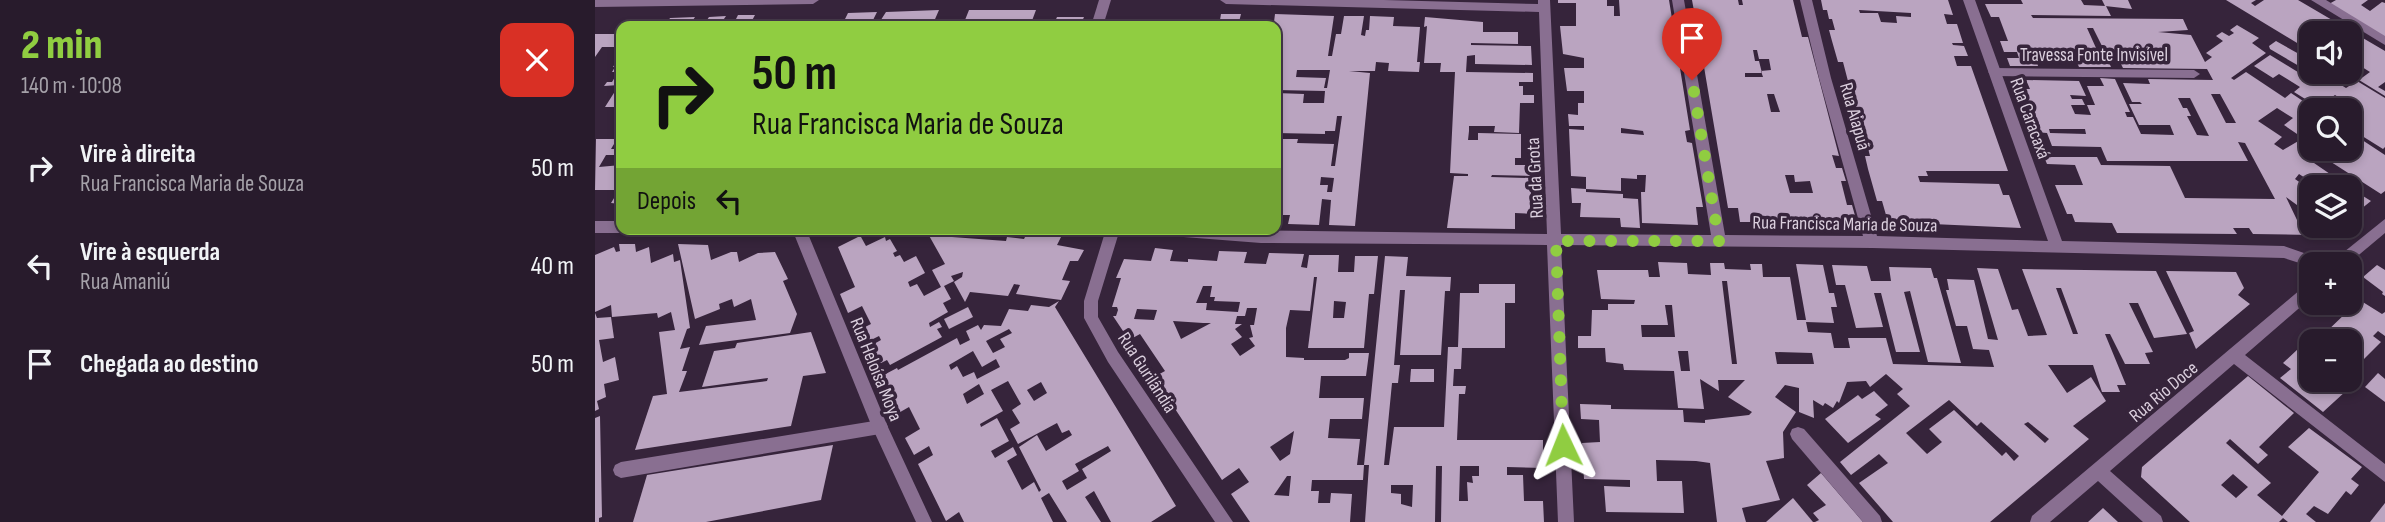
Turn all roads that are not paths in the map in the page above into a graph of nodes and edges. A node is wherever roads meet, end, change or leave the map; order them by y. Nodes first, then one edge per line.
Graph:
1 (813, 0) edge
2 (1105, 0) edge
3 (1226, 0) edge
4 (1678, 0) edge
5 (1806, 0) edge
6 (1969, 0) edge
7 (2317, 0) edge
8 (595, 3) edge
9 (1545, 4) edge
10 (1099, 21) edge
11 (2385, 41) edge
12 (1994, 72) junction
13 (2194, 74) dead end
14 (2385, 225) edge
15 (595, 227) edge
16 (616, 227) edge
17 (1281, 233) edge
18 (801, 235) edge
19 (1111, 235) edge
20 (1556, 241) junction
21 (1719, 241) junction
22 (1872, 242) junction
23 (2058, 248) junction
24 (2353, 252) edge
25 (2299, 257) edge
26 (2299, 299) edge
27 (2235, 356) junction
28 (880, 427) junction
29 (1798, 434) dead end
30 (621, 470) dead end
31 (2098, 470) junction
32 (2385, 474) edge
33 (924, 522) edge
34 (1225, 522) edge
35 (1566, 522) edge
36 (1874, 522) edge
37 (2038, 522) edge
38 (2155, 522) edge

1 - 8 street
2 - 10 street
3 - 9 street
4 - 21 street
5 - 22 street, Rua Aiapuã
6 - 12 street, Rua Caracaxá
7 - 11 street
9 - 20 street, Rua da Grota
12 - 13 street, Travessa Fonte Invisível
12 - 23 street, Rua Caracaxá
14 - 24 street
15 - 16 street
17 - 20 street, Rua Francisca Maria de Souza
18 - 28 street, Rua Heloísa Moya
19 - 34 street, Rua Gurilândia
20 - 21 street, Rua Francisca Maria de Souza
20 - 35 street, Rua da Grota
21 - 22 street, Rua Francisca Maria de Souza
22 - 23 street, Rua Francisca Maria de Souza
23 - 25 street, Rua Francisca Maria de Souza
26 - 27 street, Rua Rio Doce
27 - 31 street, Rua Rio Doce
27 - 32 street
28 - 30 street
28 - 33 street, Rua Heloísa Moya
29 - 36 street
31 - 37 street, Rua Rio Doce
31 - 38 street

